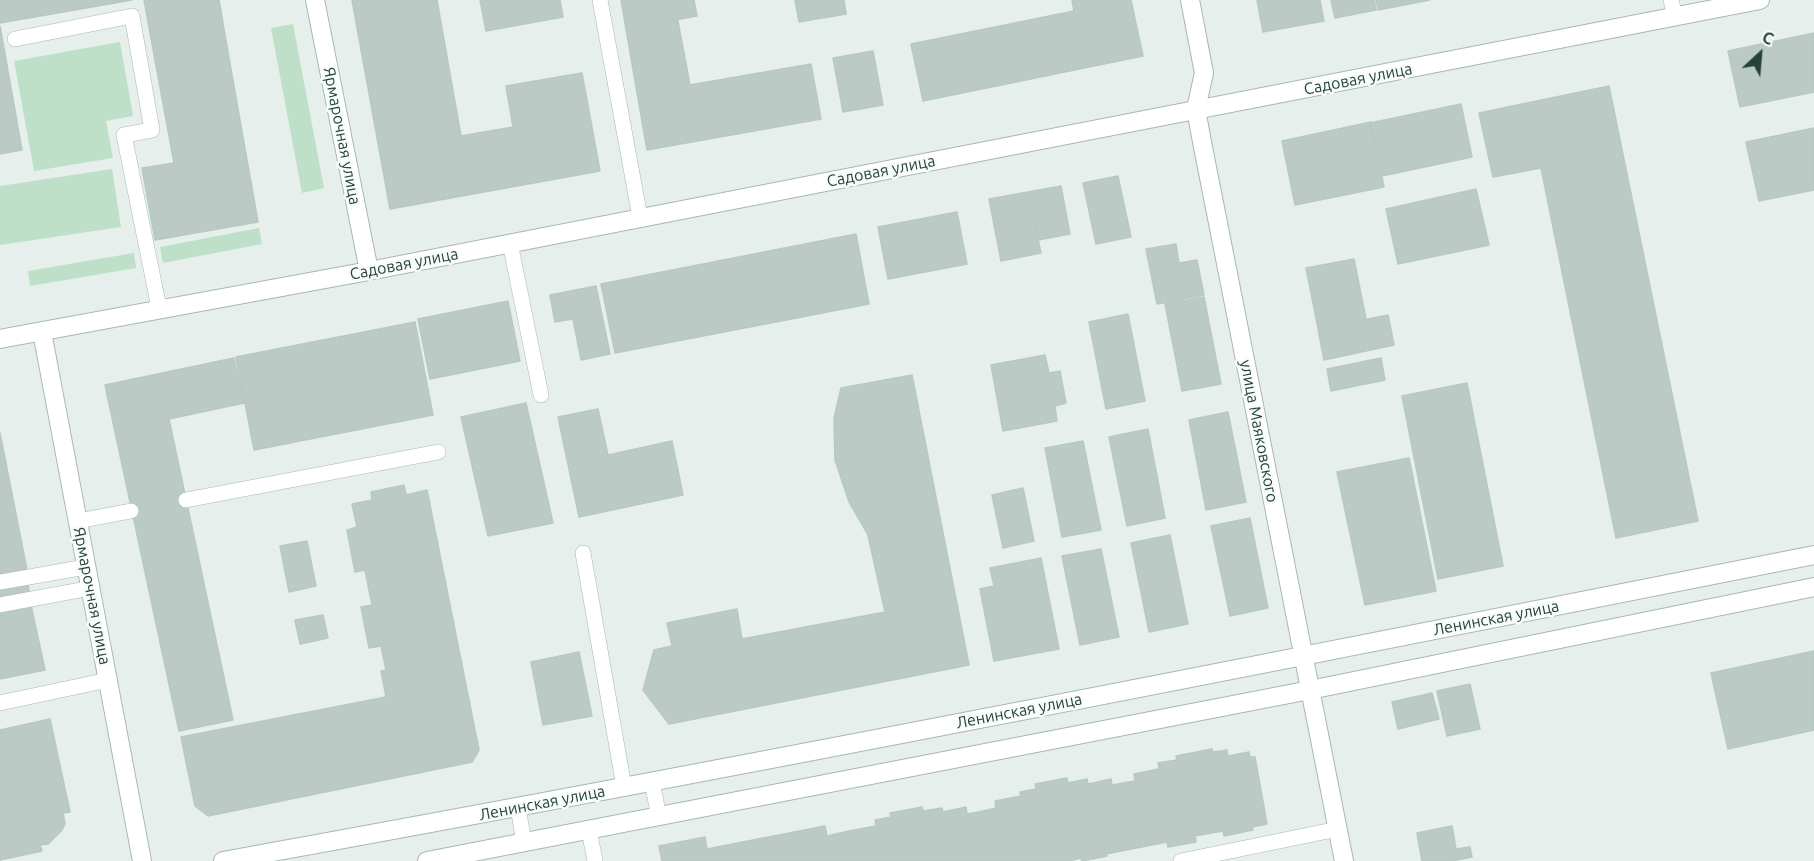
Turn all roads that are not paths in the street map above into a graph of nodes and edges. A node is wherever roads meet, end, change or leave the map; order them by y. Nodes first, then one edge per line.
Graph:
1 (315, 0) edge
2 (600, 0) edge
3 (1190, 0) edge
4 (1760, 0) edge
5 (1673, 8) edge
6 (15, 39) dead end
7 (1196, 109) junction
8 (640, 217) junction
9 (510, 243) junction
10 (369, 271) junction
11 (159, 308) junction
12 (42, 332) junction
13 (0, 339) edge
14 (541, 395) dead end
15 (438, 452) dead end
16 (186, 500) dead end
17 (131, 511) dead end
18 (78, 522) junction
19 (583, 553) dead end
20 (1814, 555) edge
21 (86, 567) junction
22 (0, 582) edge
23 (1814, 587) edge
24 (91, 588) junction
25 (0, 605) edge
26 (1303, 657) junction
27 (108, 680) junction
28 (1310, 690) junction
29 (0, 703) edge
30 (652, 782) junction
31 (624, 787) junction
32 (518, 807) junction
33 (659, 817) junction
34 (589, 830) junction
35 (1338, 830) junction
36 (524, 843) junction
37 (142, 861) edge
38 (223, 861) edge
39 (427, 861) edge
40 (595, 861) edge
41 (1182, 861) edge
42 (1344, 861) edge

1 - 10 street, Ярмарочная улица
2 - 8 lane
3 - 7 street, улица Маяковского
4 - 5 street, Садовая улица
5 - 7 street, Садовая улица
6 - 11 lane
7 - 8 street, Садовая улица
7 - 26 street, улица Маяковского
8 - 9 street, Садовая улица
9 - 10 street, Садовая улица
9 - 14 lane
10 - 11 street, Садовая улица
11 - 12 street, Садовая улица
12 - 13 street, Садовая улица
12 - 18 street, Ярмарочная улица
15 - 16 lane
17 - 18 lane
18 - 21 street, Ярмарочная улица
19 - 31 lane
20 - 26 street, Ленинская улица
21 - 22 lane
21 - 24 street, Ярмарочная улица
23 - 28 street, Ленинская улица
24 - 25 lane
24 - 27 street, Ярмарочная улица
26 - 28 street, улица Маяковского
26 - 30 street, Ленинская улица
27 - 29 lane
27 - 37 street, Ярмарочная улица
28 - 33 street, Ленинская улица
28 - 35 street, улица Маяковского
30 - 31 street, Ленинская улица
30 - 33 lane
31 - 32 street, Ленинская улица
32 - 36 lane
32 - 38 street, Ленинская улица
33 - 34 street, Ленинская улица
34 - 36 street, Ленинская улица
34 - 40 lane
35 - 41 lane
35 - 42 street, улица Маяковского
36 - 39 street, Ленинская улица

